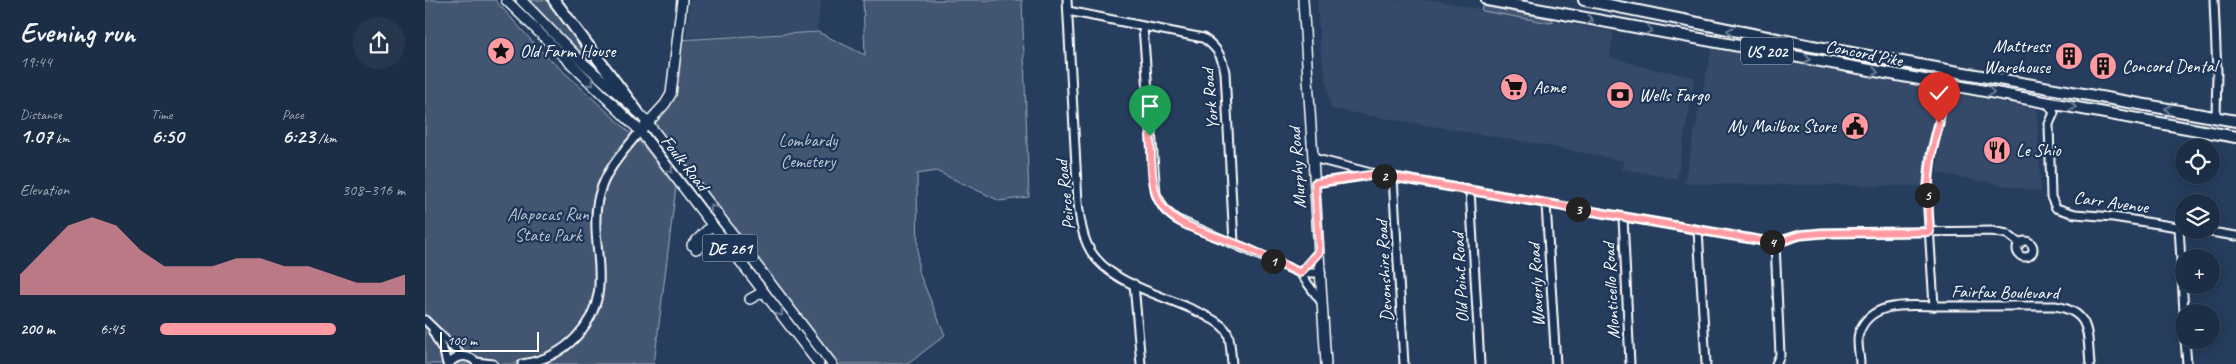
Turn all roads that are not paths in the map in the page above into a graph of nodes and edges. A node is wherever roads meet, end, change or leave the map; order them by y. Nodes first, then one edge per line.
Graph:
1 (506, 0) edge
2 (521, 0) edge
3 (554, 0) edge
4 (682, 0) edge
5 (1067, 0) edge
6 (1303, 0) edge
7 (1487, 0) edge
8 (1575, 0) edge
9 (2214, 0) edge
10 (1587, 1) edge
11 (1068, 11) junction
12 (1143, 28) junction
13 (1947, 70) junction
14 (1945, 84) junction
15 (2046, 102) junction
16 (637, 111) junction
17 (2217, 117) junction
18 (2236, 121) edge
19 (648, 123) junction
20 (640, 131) junction
21 (2214, 132) junction
22 (2236, 136) edge
23 (1313, 158) junction
24 (1376, 174) junction
25 (1393, 177) junction
26 (1315, 183) junction
27 (1470, 190) junction
28 (1546, 204) junction
29 (1623, 217) junction
30 (712, 225) junction
31 (2175, 226) edge
32 (1699, 230) junction
33 (1930, 232) junction
34 (2220, 233) edge
35 (721, 236) junction
36 (2236, 236) edge
37 (2181, 239) edge
38 (1234, 243) junction
39 (1775, 243) junction
40 (2020, 244) dead end
41 (1319, 252) junction
42 (1300, 273) junction
43 (1321, 273) junction
44 (1134, 284) junction
45 (763, 292) junction
46 (750, 298) dead end
47 (1322, 303) junction
48 (2184, 304) edge
49 (1934, 306) junction
50 (427, 322) edge
51 (806, 330) junction
52 (798, 337) junction
53 (2186, 349) edge
54 (462, 356) junction
55 (477, 363) edge
56 (448, 364) edge
57 (493, 364) edge
58 (522, 364) edge
59 (819, 364) edge
60 (832, 364) edge
61 (1141, 364) edge
62 (1232, 364) edge
63 (1325, 364) edge
64 (1404, 364) edge
65 (1480, 364) edge
66 (1556, 364) edge
67 (1630, 364) edge
68 (1706, 364) edge
69 (1775, 364) edge
70 (1860, 364) edge
71 (2090, 364) edge
72 (2187, 364) edge

1 -> 20 main road, Foulk Road / DE 261
2 - 16 main road, Foulk Road
3 - 16 highway
4 - 19 main road
5 - 11 street, Peirce Road
6 - 23 main road, Murphy Road
7 -> 14 highway, Concord Pike / US 202
8 - 10 highway, Concord Pike
9 - 17 street
13 -> 10 highway, Concord Pike / US 202
11 - 12 street, York Road
11 - 44 street, Peirce Road
12 - 38 street
12 - 38 street, York Road
13 - 14 street, Fairfax Boulevard
17 -> 13 highway, Concord Pike / US 202
14 -> 15 highway, Concord Pike / US 202
14 - 33 street, Fairfax Boulevard
15 -> 21 highway, Concord Pike / US 202
15 - 31 street, Carr Avenue
16 - 19 main road, Foulk Road / DE 261
17 - 18 highway, Concord Pike / US 202
17 - 21 highway
19 - 20 main road
51 -> 19 main road, Foulk Road / DE 261
20 -> 30 main road, Foulk Road / DE 261
20 - 58 street
21 - 22 highway, Concord Pike / US 202
23 - 24 street
23 - 26 main road, Murphy Road
24 - 25 street
24 - 26 street
25 - 27 street
25 - 64 street, Devonshire Road
26 - 41 main road, Murphy Road
27 - 28 street
27 - 65 street, Old Point Road
28 - 29 street
28 - 66 street, Waverly Road
29 - 32 street
29 - 67 street, Monticello Road
30 - 35 main road, Foulk Road / DE 261
30 - 35 main road
32 - 39 street
32 - 68 street
33 - 39 street
33 - 40 street
33 - 49 street, Fairfax Boulevard
34 - 36 street
35 - 45 main road, Foulk Road / DE 261
37 - 48 street
38 - 42 street
39 - 69 street
41 - 42 street
41 - 43 main road, Murphy Road
42 - 43 street
42 - 47 street
43 - 47 main road, Murphy Road
44 - 61 street
44 - 62 street, Peirce Road
45 - 46 main road
45 -> 52 main road, Foulk Road / DE 261
47 - 63 main road, Murphy Road
49 - 70 street
49 - 71 street, Fairfax Boulevard
50 - 54 street
50 - 56 street
51 - 52 street
51 - 60 main road, Foulk Road / DE 261
52 - 59 main road, Foulk Road / DE 261
53 - 72 street
54 - 55 street
54 - 56 street
55 - 57 street

